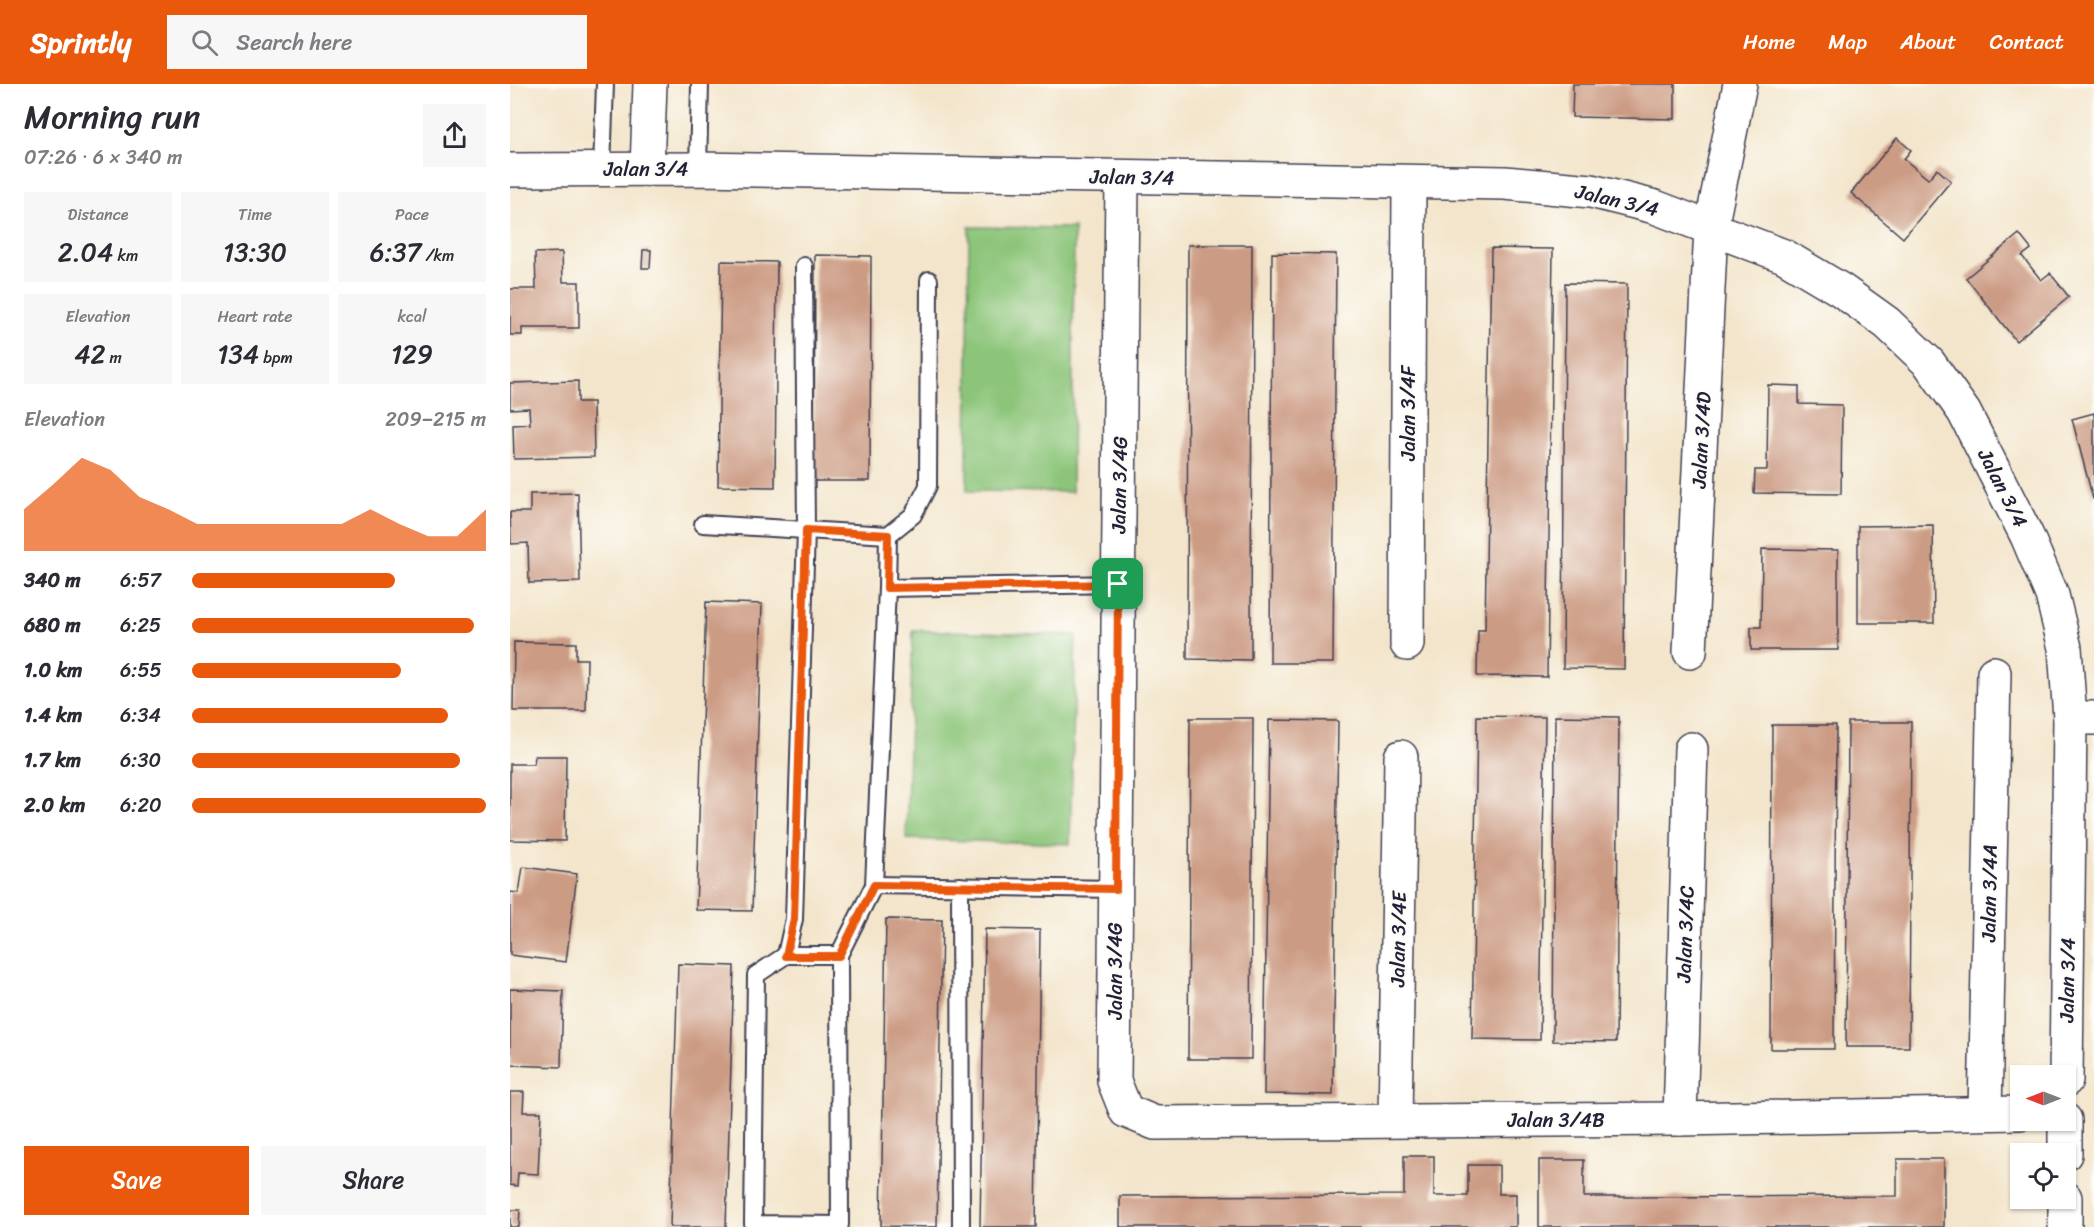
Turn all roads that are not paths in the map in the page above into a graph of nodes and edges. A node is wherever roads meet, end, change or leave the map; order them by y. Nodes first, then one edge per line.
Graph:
1 (605, 84) edge
2 (650, 84) edge
3 (700, 84) edge
4 (1740, 84) edge
5 (602, 169) junction
6 (647, 169) junction
7 (698, 169) junction
8 (510, 170) edge
9 (1122, 177) junction
10 (1409, 182) junction
11 (1711, 228) junction
12 (804, 266) dead end
13 (929, 280) dead end
14 (703, 524) dead end
15 (806, 530) junction
16 (888, 535) junction
17 (1118, 584) junction
18 (887, 588) junction
19 (1407, 644) dead end
20 (1690, 652) dead end
21 (1994, 673) dead end
22 (2082, 718) edge
23 (1691, 749) dead end
24 (1401, 757) dead end
25 (874, 885) junction
26 (960, 886) junction
27 (1116, 889) junction
28 (786, 956) junction
29 (839, 956) junction
30 (2067, 1065) edge
31 (1114, 1081) joint
32 (1985, 1113) junction
33 (2010, 1113) edge
34 (1680, 1119) junction
35 (1395, 1120) junction
36 (2065, 1209) edge
37 (961, 1227) edge
38 (2065, 1227) edge

1 - 5 lane
2 - 6 street
3 - 7 lane
4 - 11 street, Jalan 3/4D
5 - 6 street, Jalan 3/4
5 - 8 street, Jalan 3/4
6 - 7 street, Jalan 3/4
7 - 9 street, Jalan 3/4
9 - 10 street, Jalan 3/4
9 - 17 street, Jalan 3/4G
10 - 11 street, Jalan 3/4
10 - 19 street, Jalan 3/4F
11 - 20 street, Jalan 3/4D
11 - 22 street, Jalan 3/4
12 - 15 lane
13 - 16 lane
14 - 15 lane
15 - 16 lane
15 - 28 lane
16 - 18 lane
17 - 18 lane
17 - 27 street, Jalan 3/4G
18 - 25 lane
21 - 32 street, Jalan 3/4A
22 - 30 street, Jalan 3/4
23 - 34 street, Jalan 3/4C
24 - 35 street, Jalan 3/4E
25 - 26 lane
25 - 29 lane
26 - 27 lane
26 - 37 lane
27 - 31 street, Jalan 3/4G
28 - 29 lane
28 - 29 lane
31 - 35 street, Jalan 3/4B
32 - 33 street, Jalan 3/4B
32 - 34 street, Jalan 3/4B
34 - 35 street, Jalan 3/4B
36 - 38 street

